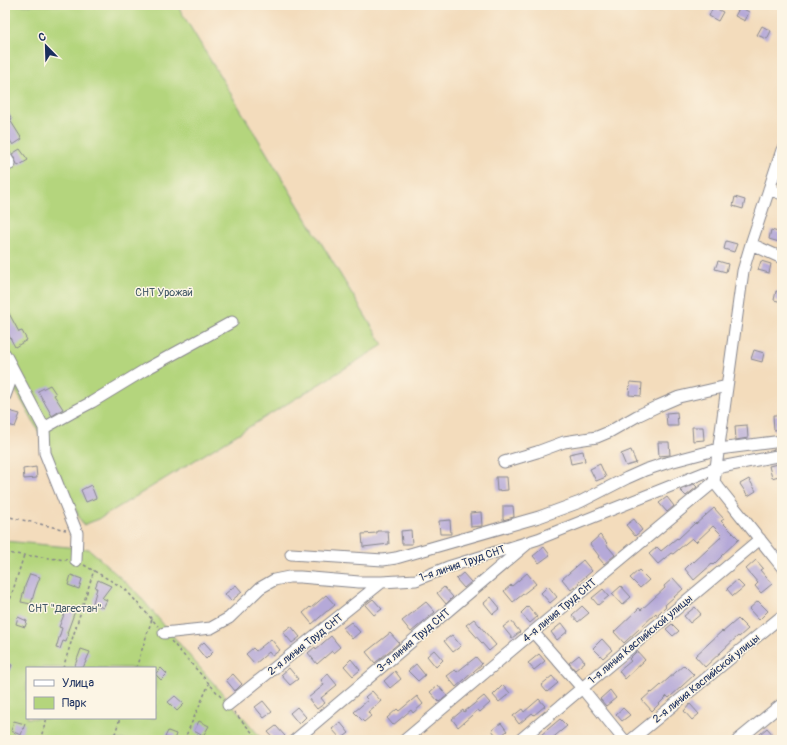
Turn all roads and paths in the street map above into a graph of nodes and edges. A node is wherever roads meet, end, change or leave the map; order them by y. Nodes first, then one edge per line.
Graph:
1 (782, 150) edge
2 (769, 189) junction
3 (782, 194) edge
4 (750, 244) junction
5 (782, 258) edge
6 (232, 322) dead end
7 (5, 354) edge
8 (14, 371) junction
9 (727, 386) junction
10 (5, 396) edge
11 (44, 428) junction
12 (782, 440) edge
13 (719, 449) junction
14 (782, 455) edge
15 (504, 462) dead end
16 (716, 468) junction
17 (714, 482) junction
18 (5, 516) edge
19 (77, 533) junction
20 (760, 539) junction
21 (530, 541) junction
22 (5, 553) edge
23 (291, 554) dead end
24 (24, 555) junction
25 (76, 561) junction
26 (782, 567) edge
27 (94, 570) junction
28 (382, 582) junction
29 (5, 616) edge
30 (782, 616) edge
31 (152, 619) junction
32 (533, 632) junction
33 (164, 633) junction
34 (63, 667) edge
35 (136, 667) edge
36 (209, 684) junction
37 (582, 688) junction
38 (782, 704) edge
39 (228, 705) junction
40 (47, 719) edge
41 (120, 719) edge
42 (40, 740) edge
43 (113, 740) edge
44 (184, 740) edge
45 (259, 740) edge
46 (295, 740) edge
47 (405, 740) edge
48 (520, 740) edge
49 (624, 740) edge
50 (631, 740) edge
51 (738, 740) edge

1 - 2 street
2 - 3 street
2 - 4 street
4 - 5 street
4 - 9 street
6 - 11 street
7 - 8 street
8 - 10 street
8 - 11 street
9 - 13 street
9 - 15 street
11 - 19 street
12 - 13 street
13 - 16 street
13 - 23 street
14 - 16 street, 1-я линия Труд СНТ
16 - 17 street
16 - 21 street, 1-я линия Труд СНТ
17 - 20 street
17 - 32 street, 4-я линия Труд СНТ
18 - 19 path
19 - 25 street
20 - 26 street
20 - 37 street, 1-я линия Каспийской улицы
21 - 28 street, 1-я линия Труд СНТ
21 - 46 street, 3-я линия Труд СНТ
22 - 24 path
24 - 25 path
24 - 29 path
25 - 27 path
27 - 31 path
27 - 34 path
28 - 33 street, 1-я линия Труд СНТ
28 - 39 street, 2-я линия Труд СНТ
30 - 50 street, 2-я линия Каспийской улицы
31 - 33 path
31 - 35 path
32 - 37 street
32 - 47 street, 4-я линия Труд СНТ
33 - 36 path
36 - 39 path
36 - 44 path
37 - 48 street, 1-я линия Каспийской улицы
37 - 49 street
38 - 51 street
39 - 45 path
40 - 42 path
41 - 43 path

